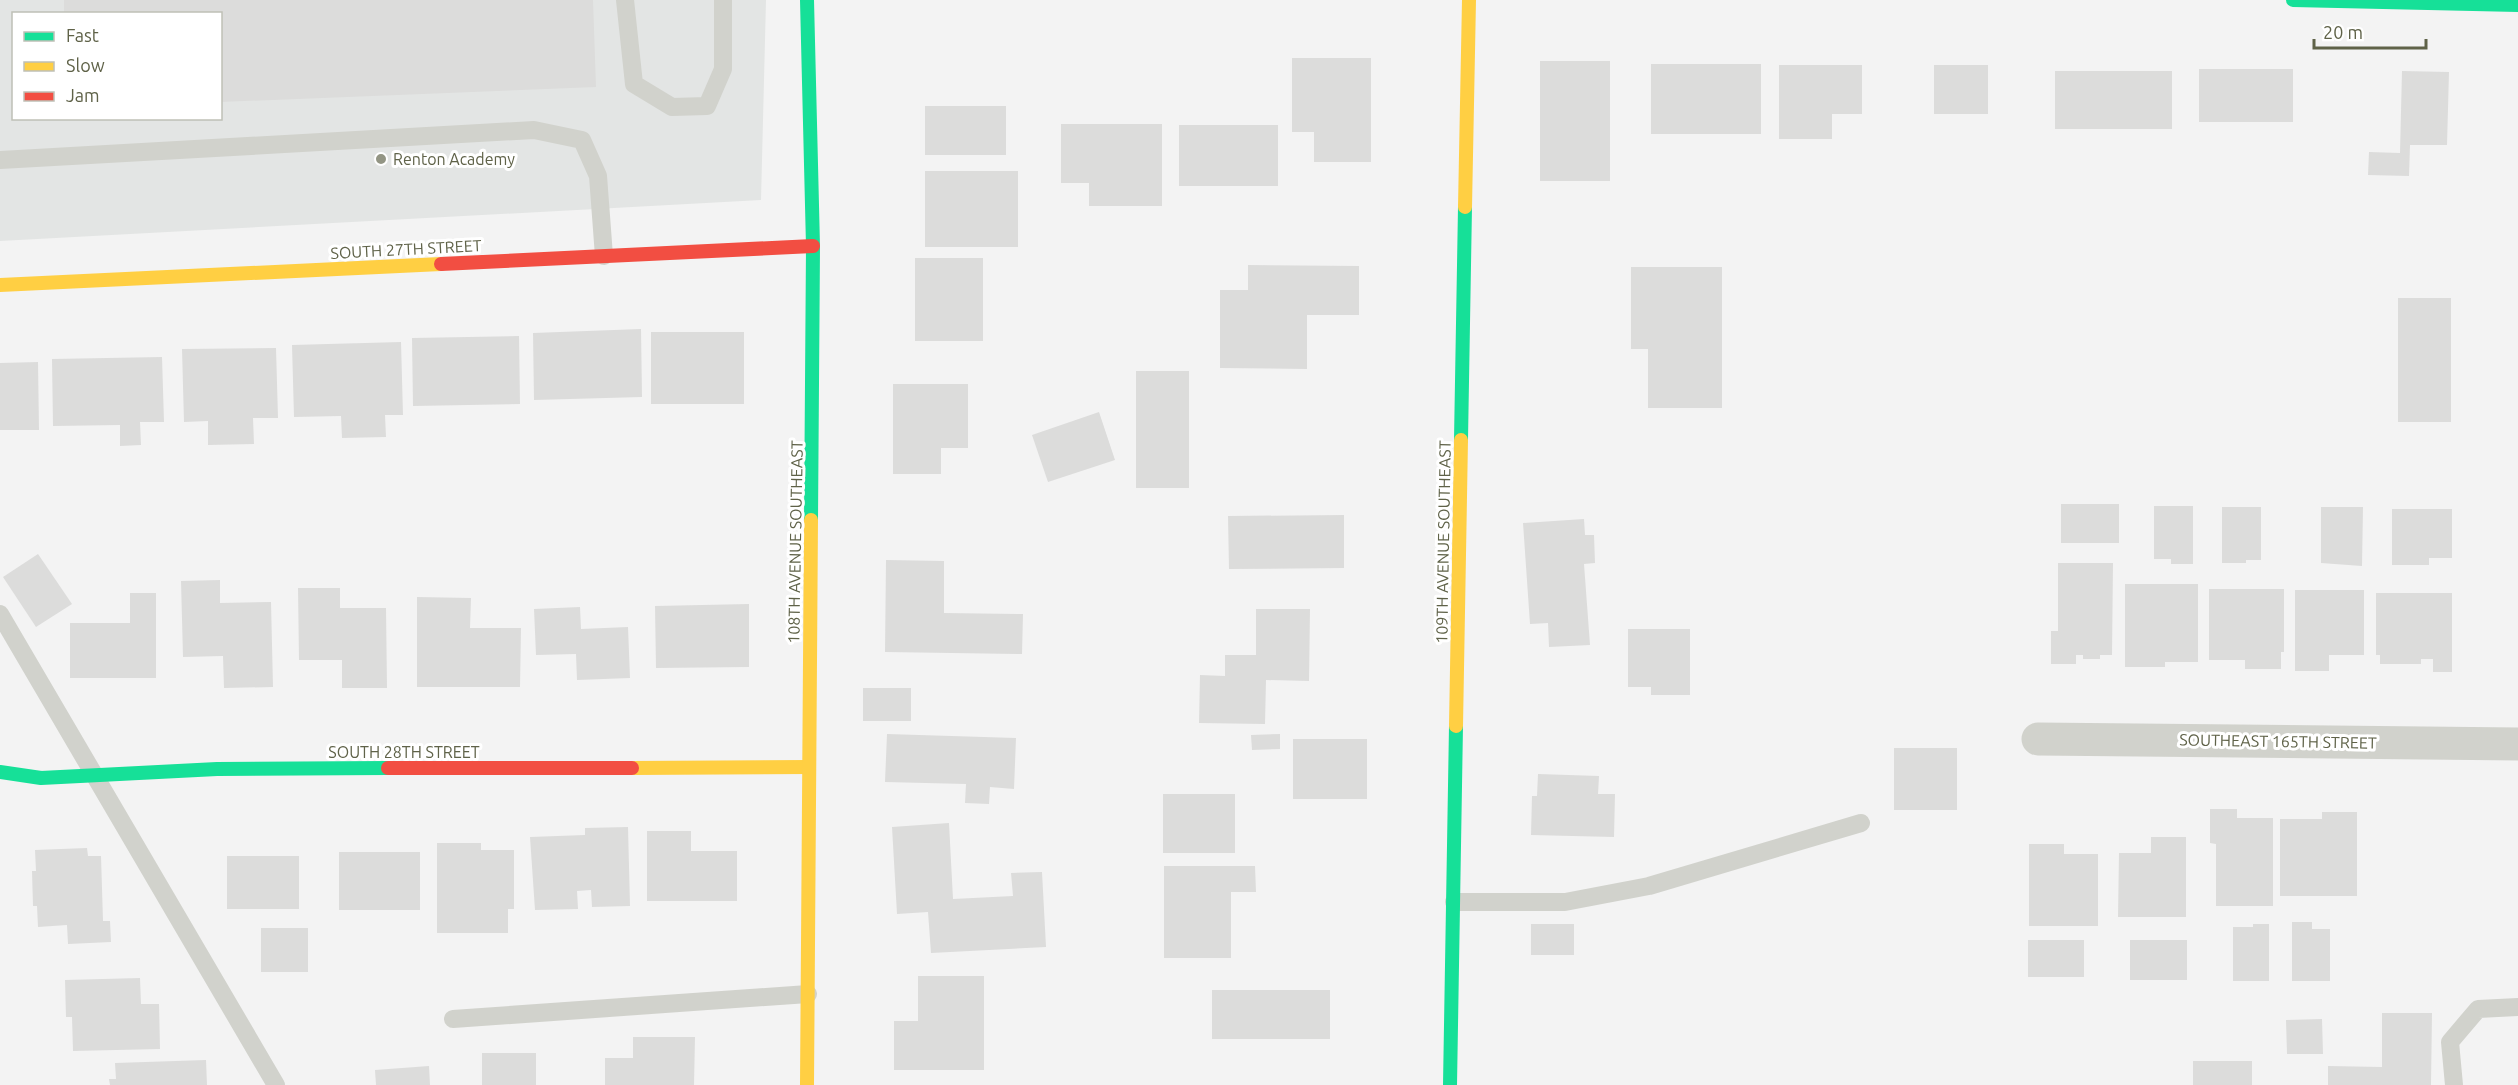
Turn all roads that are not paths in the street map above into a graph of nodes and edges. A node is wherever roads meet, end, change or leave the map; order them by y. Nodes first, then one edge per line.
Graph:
1 (625, 0) edge
2 (723, 0) edge
3 (807, 0) edge
4 (1469, 0) edge
5 (2293, 0) edge
6 (2518, 5) edge
7 (0, 160) edge
8 (813, 246) junction
9 (604, 256) junction
10 (0, 285) edge
11 (0, 614) edge
12 (2038, 739) dead end
13 (2518, 744) edge
14 (809, 767) junction
15 (0, 772) edge
16 (95, 775) junction
17 (1861, 824) dead end
18 (1454, 902) junction
19 (808, 994) junction
20 (2518, 1007) edge
21 (453, 1019) dead end
22 (276, 1085) edge
23 (807, 1085) edge
24 (1450, 1085) edge
25 (2454, 1085) edge

1 - 2 lane
3 - 8 street, 108TH AVENUE SOUTHEAST
4 - 18 street, 109TH AVENUE SOUTHEAST
5 - 6 street
7 - 9 lane
8 - 9 street, SOUTH 27TH STREET
8 - 14 street, 108TH AVENUE SOUTHEAST
9 - 10 street, SOUTH 27TH STREET
11 - 16 lane
12 - 13 street, SOUTHEAST 165TH STREET
14 - 16 street, SOUTH 28TH STREET
14 - 19 street, 108TH AVENUE SOUTHEAST
15 - 16 street, SOUTH 28TH STREET
16 - 22 lane
17 - 18 lane
18 - 24 street, 109TH AVENUE SOUTHEAST
19 - 21 lane
19 - 23 street, 108TH AVENUE SOUTHEAST
20 - 25 lane

